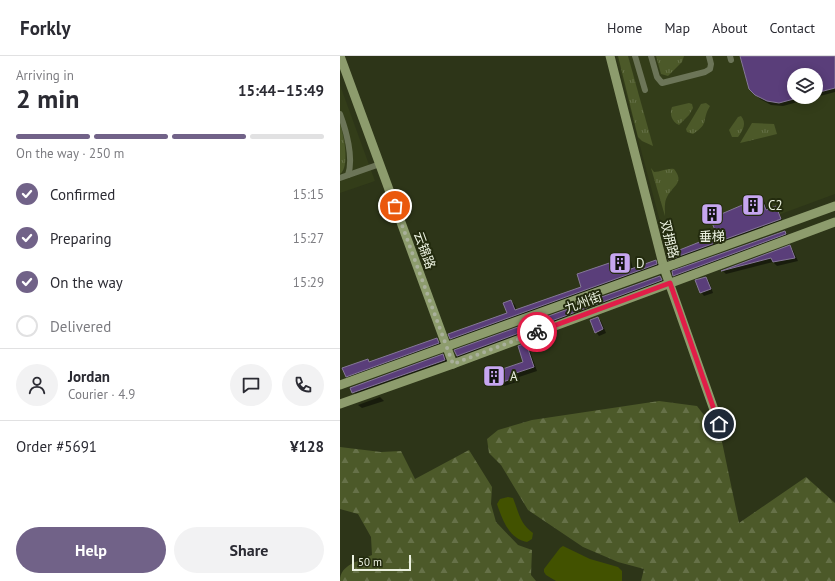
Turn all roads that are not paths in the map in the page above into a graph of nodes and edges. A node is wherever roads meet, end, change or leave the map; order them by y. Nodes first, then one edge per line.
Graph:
1 (340, 56) edge
2 (610, 56) edge
3 (635, 56) edge
4 (651, 56) edge
5 (709, 56) edge
6 (645, 90) dead end
7 (340, 114) edge
8 (350, 160) junction
9 (380, 164) junction
10 (360, 171) junction
11 (348, 175) junction
12 (340, 178) edge
13 (835, 206) edge
14 (835, 222) edge
15 (664, 268) junction
16 (670, 283) junction
17 (447, 347) junction
18 (453, 364) junction
19 (340, 385) edge
20 (340, 404) edge
21 (719, 424) dead end

1 - 9 main road, 云锦路
2 - 15 main road, 双拥路
3 - 6 street
4 - 5 street
7 - 8 street
8 - 10 street
8 - 11 street
9 - 10 street
9 - 17 main road, 云锦路
10 - 11 street
11 - 12 street
13 - 15 main road, 九州街
14 - 16 main road, 九州街
15 - 16 main road, 双拥路
15 - 17 main road, 九州街
16 - 18 main road, 九州街
16 - 21 main road, 双拥路
17 - 18 main road, 云锦路
17 - 19 main road, 九州街
18 - 20 main road, 九州街

